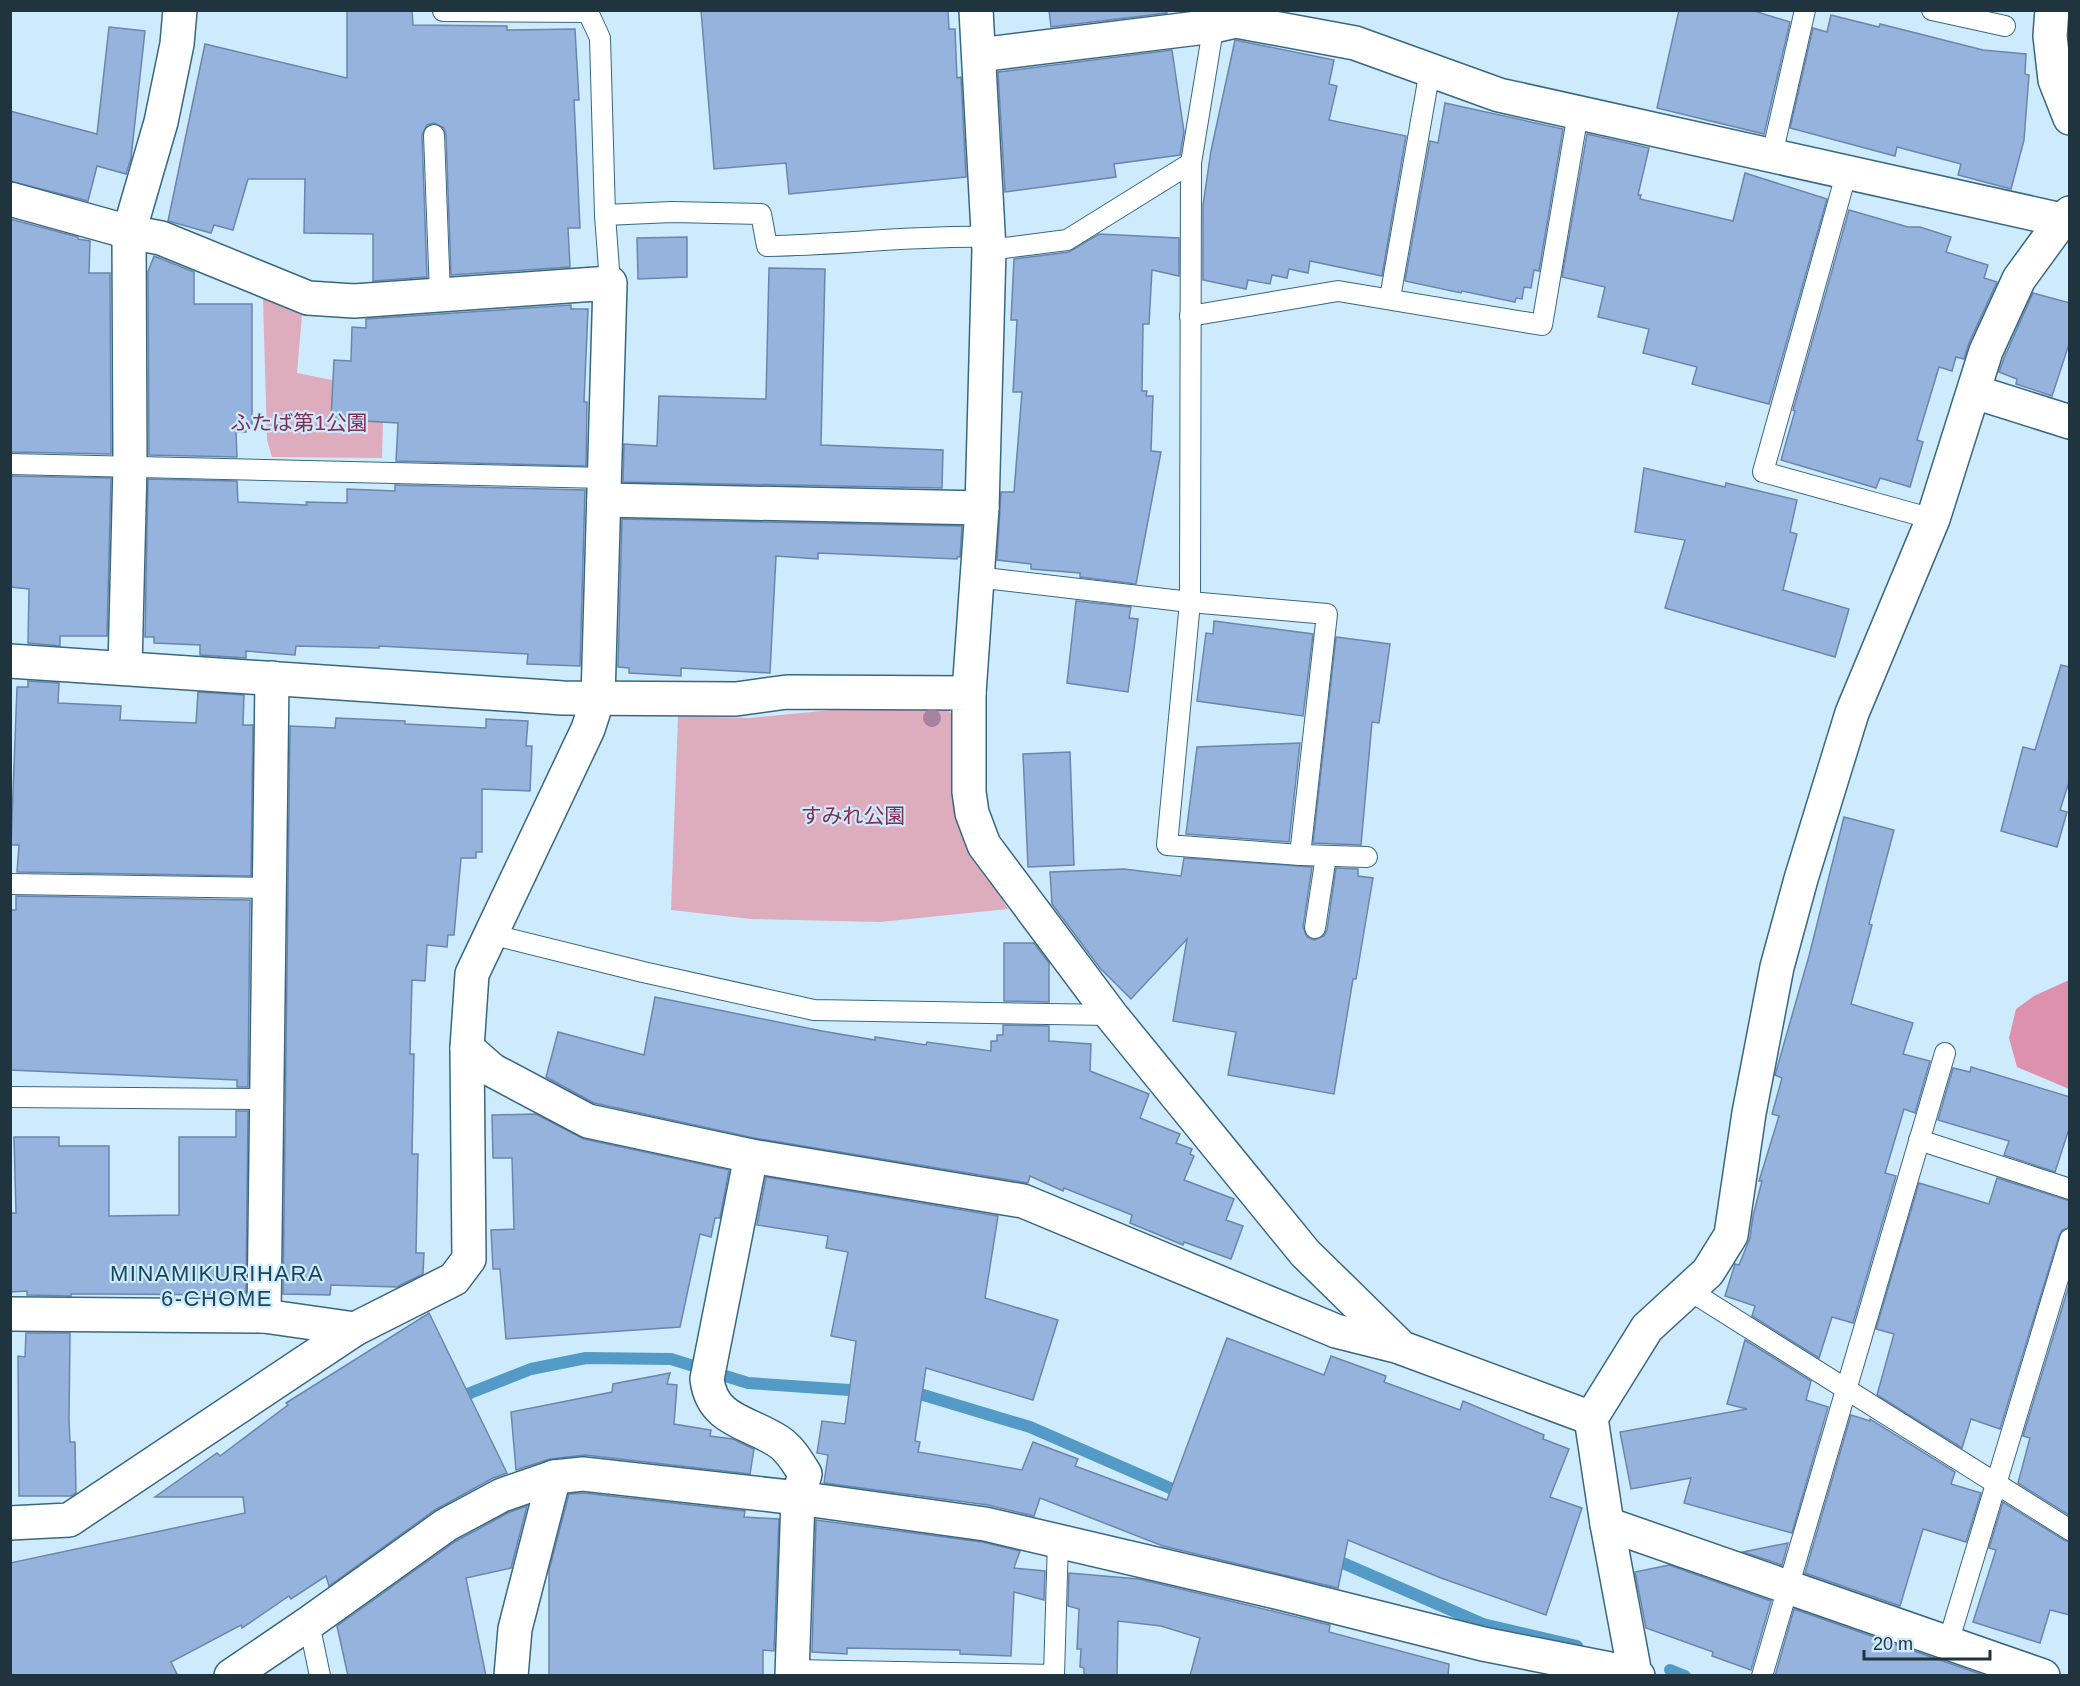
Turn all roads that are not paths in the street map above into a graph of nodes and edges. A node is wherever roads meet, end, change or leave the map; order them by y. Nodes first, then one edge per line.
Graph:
1 (180, 10) edge
2 (976, 10) edge
3 (1805, 10) edge
4 (1932, 10) edge
5 (2052, 10) edge
6 (443, 11) edge
7 (1215, 18) edge
8 (2005, 26) dead end
9 (979, 55) junction
10 (1430, 70) junction
11 (1578, 113) junction
12 (2070, 118) edge
13 (434, 135) dead end
14 (1772, 155) junction
15 (1191, 163) junction
16 (1847, 171) junction
17 (10, 199) edge
18 (605, 215) junction
19 (2066, 217) edge
20 (129, 232) junction
21 (989, 243) junction
22 (610, 283) junction
23 (440, 295) junction
24 (1390, 298) junction
25 (1190, 316) junction
26 (1975, 392) junction
27 (2070, 422) edge
28 (10, 464) edge
29 (130, 466) junction
30 (605, 489) junction
31 (982, 508) junction
32 (1934, 519) junction
33 (976, 577) junction
34 (1190, 602) junction
35 (10, 661) edge
36 (125, 668) junction
37 (272, 678) junction
38 (969, 693) junction
39 (598, 698) junction
40 (1300, 855) junction
41 (1326, 856) junction
42 (1367, 857) dead end
43 (10, 884) edge
44 (270, 888) junction
45 (1315, 928) dead end
46 (490, 934) junction
47 (1110, 1015) junction
48 (467, 1048) junction
49 (1945, 1053) dead end
50 (10, 1097) edge
51 (267, 1099) junction
52 (1919, 1140) junction
53 (751, 1156) junction
54 (2070, 1189) edge
55 (2070, 1239) edge
56 (1688, 1289) junction
57 (10, 1314) edge
58 (264, 1316) junction
59 (355, 1329) junction
60 (1402, 1348) junction
61 (1846, 1389) junction
62 (1591, 1418) junction
63 (554, 1477) junction
64 (1996, 1484) junction
65 (798, 1498) junction
66 (10, 1523) edge
67 (1607, 1524) junction
68 (2070, 1530) edge
69 (1058, 1541) junction
70 (1788, 1587) junction
71 (309, 1623) junction
72 (1948, 1642) junction
73 (792, 1673) edge
74 (1636, 1675) edge
75 (231, 1676) edge
76 (320, 1676) edge
77 (511, 1676) edge
78 (1762, 1676) edge
79 (2043, 1676) edge

1 - 20 street
2 - 9 street
3 - 14 lane
4 - 8 lane
5 - 12 street
6 - 18 lane
7 - 9 street
7 - 10 street
7 - 15 lane
9 - 21 street
10 - 11 street
10 - 24 lane
11 - 14 street
11 - 24 lane
13 - 23 lane
14 - 16 street
15 - 21 lane
15 - 25 lane
16 - 19 street
16 - 32 lane
17 - 20 street
18 - 21 lane
18 - 22 lane
19 - 26 street
20 - 23 street
20 - 29 street
21 - 31 street
22 - 23 street
22 - 30 street
24 - 25 lane
25 - 34 lane
26 - 27 street
26 - 32 street
28 - 29 lane
29 - 30 lane
29 - 36 street
30 - 31 street
30 - 39 street
31 - 33 street
32 - 56 street
33 - 34 lane
33 - 38 street
34 - 40 lane
34 - 40 lane
35 - 36 street
36 - 37 street
37 - 39 street
37 - 44 street
38 - 39 street
38 - 47 street
39 - 46 street
40 - 41 lane
41 - 42 lane
41 - 45 lane
43 - 44 lane
44 - 51 street
46 - 47 lane
46 - 48 street
47 - 60 street
48 - 53 street
48 - 59 street
49 - 52 lane
50 - 51 lane
51 - 58 street
52 - 54 lane
52 - 61 lane
53 - 60 street
53 - 65 street
55 - 64 lane
56 - 61 lane
56 - 62 street
57 - 58 street
58 - 59 street
59 - 66 street
60 - 62 street
61 - 64 lane
61 - 70 lane
62 - 67 street
63 - 65 street
63 - 71 street
63 - 77 street
64 - 68 lane
64 - 72 lane
65 - 69 street
65 - 73 street
67 - 70 street
67 - 74 street
69 - 73 lane
69 - 74 street
70 - 72 street
70 - 78 lane
71 - 75 street
71 - 76 lane
72 - 79 street

